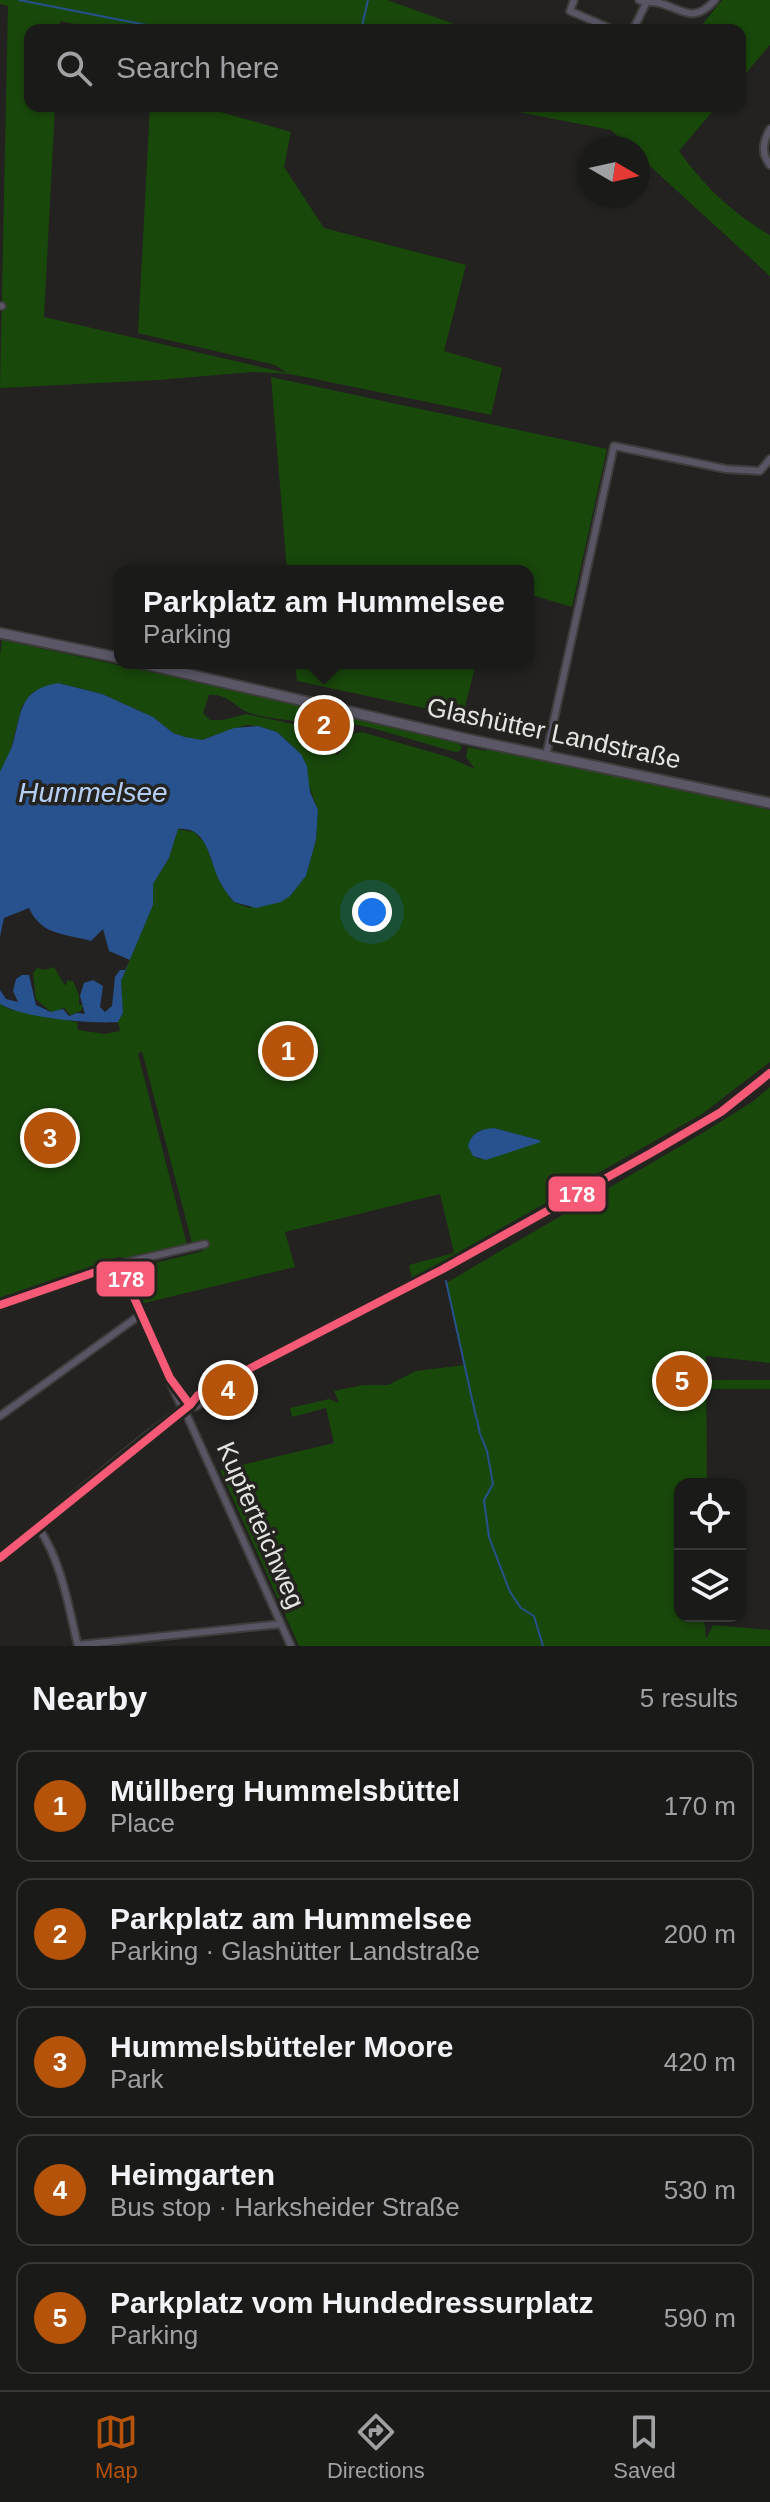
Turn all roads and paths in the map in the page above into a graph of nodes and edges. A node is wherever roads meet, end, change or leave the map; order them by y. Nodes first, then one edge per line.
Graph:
1 (574, 0) edge
2 (715, 0) edge
3 (644, 1) edge
4 (600, 24) edge
5 (637, 24) edge
6 (770, 129) edge
7 (770, 165) edge
8 (770, 459) edge
9 (0, 633) edge
10 (114, 657) edge
11 (167, 669) edge
12 (546, 756) junction
13 (770, 803) edge
14 (770, 1073) edge
15 (205, 1244) dead end
16 (119, 1264) junction
17 (0, 1305) edge
18 (140, 1315) junction
19 (187, 1407) junction
20 (0, 1416) edge
21 (38, 1527) junction
22 (0, 1558) edge
23 (281, 1624) junction
24 (78, 1645) edge
25 (291, 1646) edge

1 - 4 street
2 - 3 street
3 - 5 street
6 - 7 street
8 - 12 street
9 - 10 street
11 - 12 street, Glashütter Landstraße
12 - 13 street, Glashütter Landstraße
14 - 19 street
15 - 16 street
16 - 17 street
16 - 18 street, Kupferteichweg
18 - 19 street, Kupferteichweg
18 - 20 street
19 - 21 street
19 - 23 street, Kupferteichweg
21 - 22 street
21 - 24 street
23 - 24 street
23 - 25 street, Kupferteichweg

